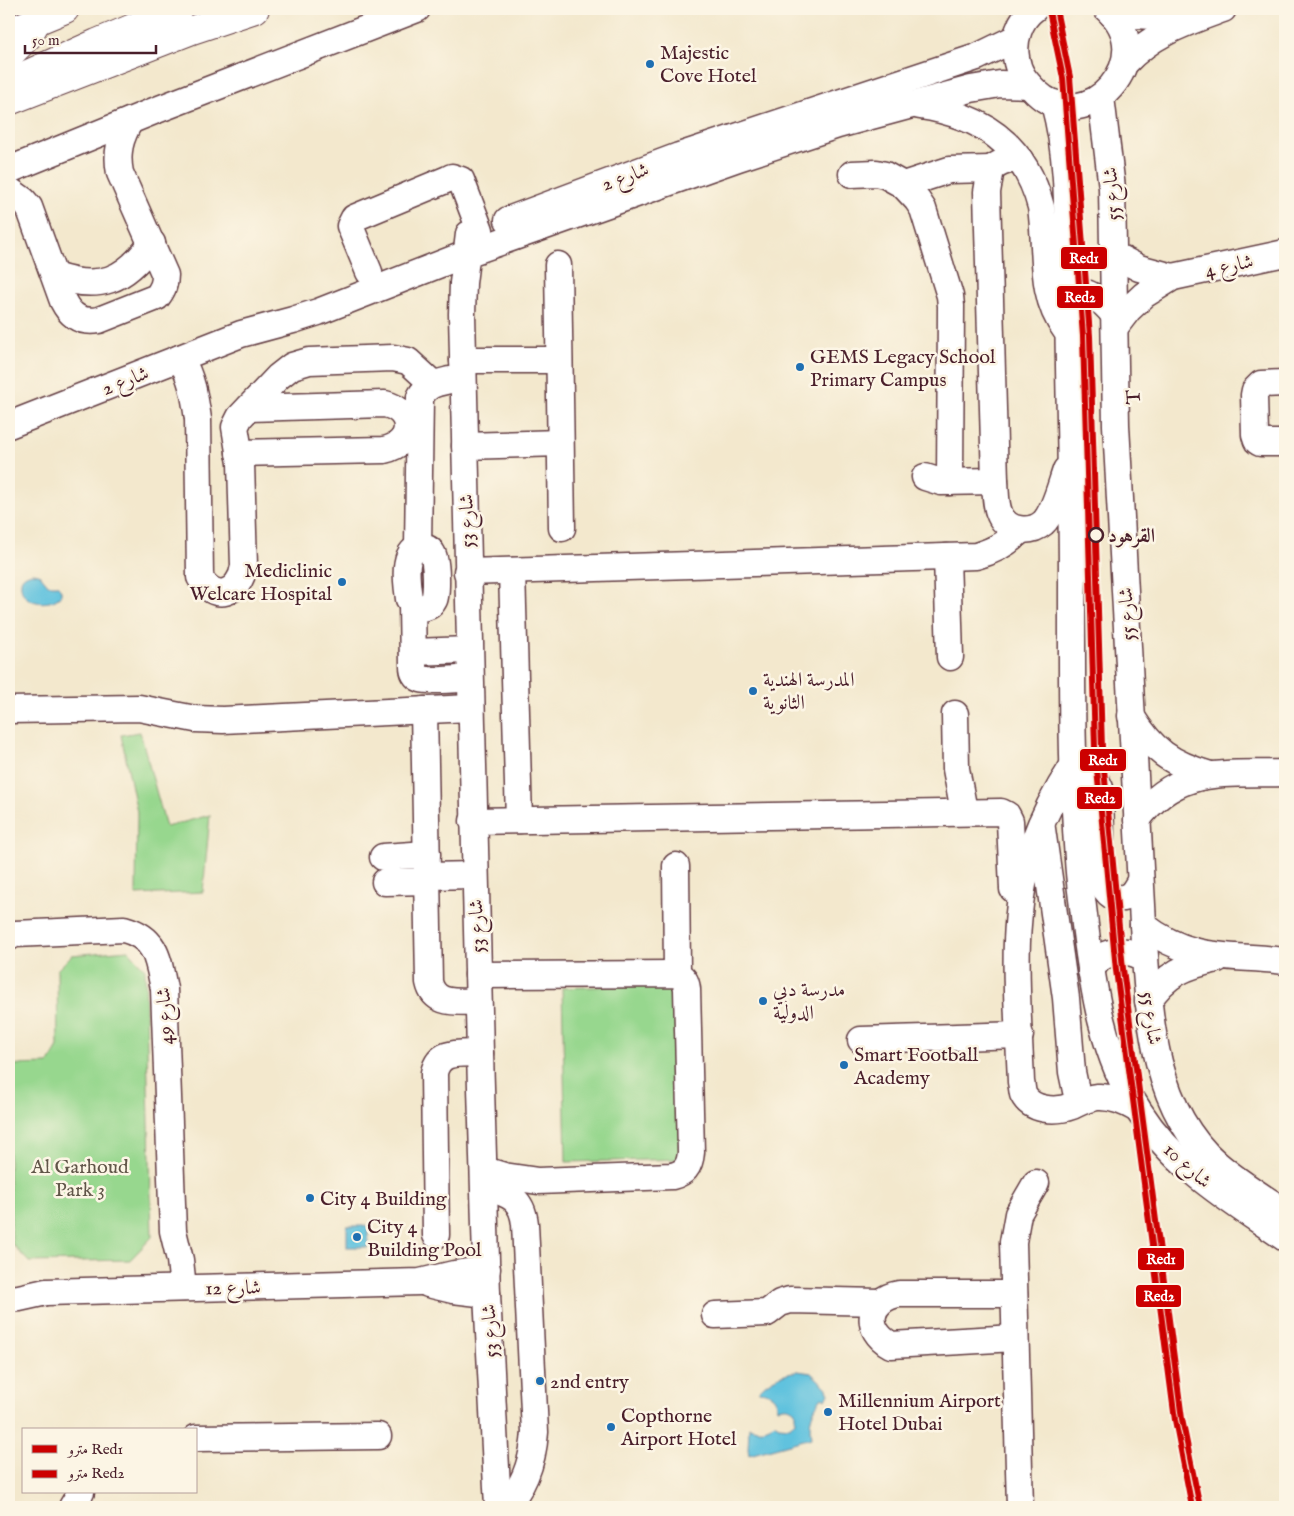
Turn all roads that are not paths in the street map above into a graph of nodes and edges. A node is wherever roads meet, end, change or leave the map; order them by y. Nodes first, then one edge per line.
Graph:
1 (65, 9) edge
2 (178, 9) edge
3 (254, 9) edge
4 (417, 9) edge
5 (1034, 9) edge
6 (1219, 9) edge
7 (1223, 9) edge
8 (1110, 11) edge
9 (36, 20) junction
10 (9, 32) edge
11 (1016, 38) junction
12 (9, 55) edge
13 (1125, 63) junction
14 (9, 83) edge
15 (1029, 85) junction
16 (1101, 97) junction
17 (9, 101) edge
18 (1054, 103) junction
19 (912, 104) junction
20 (130, 121) junction
21 (1020, 160) junction
22 (991, 169) junction
23 (9, 170) edge
24 (852, 174) dead end
25 (903, 186) junction
26 (9, 190) edge
27 (472, 239) junction
28 (152, 243) junction
29 (1285, 253) edge
30 (1114, 255) junction
31 (434, 257) junction
32 (558, 265) dead end
33 (369, 272) junction
34 (55, 276) junction
35 (1173, 277) junction
36 (1067, 289) junction
37 (1115, 321) junction
38 (1068, 333) junction
39 (241, 334) junction
40 (180, 358) junction
41 (559, 360) junction
42 (462, 361) junction
43 (1285, 383) edge
44 (433, 384) junction
45 (243, 415) junction
46 (198, 420) junction
47 (9, 425) edge
48 (560, 443) junction
49 (1285, 443) edge
50 (465, 446) junction
51 (239, 453) junction
52 (1072, 455) junction
53 (925, 477) dead end
54 (995, 481) junction
55 (950, 482) junction
56 (562, 528) dead end
57 (1020, 530) junction
58 (947, 557) junction
59 (512, 571) junction
60 (467, 572) junction
61 (469, 650) junction
62 (413, 652) junction
63 (950, 657) dead end
64 (470, 678) junction
65 (470, 708) junction
66 (9, 710) edge
67 (424, 710) junction
68 (955, 714) dead end
69 (1131, 716) junction
70 (1073, 766) junction
71 (1285, 773) edge
72 (1210, 775) junction
73 (964, 811) junction
74 (519, 820) junction
75 (1138, 820) junction
76 (473, 821) junction
77 (1041, 824) junction
78 (676, 866) dead end
79 (384, 871) dead end
80 (427, 871) junction
81 (475, 875) junction
82 (1140, 881) junction
83 (1018, 920) junction
84 (1143, 925) junction
85 (11, 934) edge
86 (1228, 957) junction
87 (1145, 958) junction
88 (1285, 961) edge
89 (1091, 971) junction
90 (677, 974) junction
91 (478, 975) junction
92 (1148, 1001) junction
93 (478, 1002) junction
94 (1020, 1035) junction
95 (861, 1040) dead end
96 (480, 1054) junction
97 (1081, 1100) junction
98 (1137, 1109) junction
99 (1184, 1125) joint
100 (484, 1178) junction
101 (1036, 1183) dead end
102 (1285, 1212) edge
103 (436, 1235) dead end
104 (1285, 1238) edge
105 (487, 1282) junction
106 (9, 1284) edge
107 (174, 1288) junction
108 (46, 1292) junction
109 (1014, 1294) junction
110 (9, 1299) edge
111 (880, 1302) junction
112 (715, 1315) dead end
113 (1015, 1338) junction
114 (378, 1436) dead end
115 (198, 1438) edge
116 (80, 1494) edge
117 (72, 1507) edge
118 (505, 1507) edge
119 (1020, 1507) edge

1 - 9 main road
2 - 14 main road
3 - 17 main road
4 - 20 street
5 - 11 street
6 - 8 street
7 - 13 street
8 - 13 street
9 - 10 main road
9 - 12 main road
11 - 15 street
11 - 27 street, شارع 2
13 - 16 street
15 - 18 street
15 - 19 street, شارع 2
16 - 18 street
16 - 30 street, شارع 55
18 - 36 street
19 - 21 street
19 - 27 street, شارع 2
20 - 23 street
20 - 28 street
21 - 22 street
21 - 38 street
22 - 25 street
22 - 54 street
24 - 25 street
25 - 55 street
26 - 34 street
27 - 31 street, شارع 2
27 - 33 street
27 - 42 street, شارع 53
28 - 34 street
28 - 34 street
29 - 35 street, شارع 4
30 - 35 street, شارع 4
30 - 37 street, شارع 55
31 - 33 street, شارع 2
31 - 39 street, شارع 2
31 - 42 street, شارع 53
32 - 41 street
33 - 39 street, شارع 2
35 - 37 street, شارع 4
36 - 37 street
36 - 38 street
37 - 69 street, شارع 55
38 - 52 street
39 - 40 street, شارع 2
40 - 46 street
40 - 47 street, شارع 2
41 - 42 street
41 - 48 street
42 - 44 street
42 - 50 street, شارع 53
43 - 49 street
44 - 45 street
44 - 62 street
45 - 46 street
45 - 51 street
45 - 51 street
46 - 51 street
48 - 50 street
48 - 56 street
50 - 60 street, شارع 53
52 - 57 street
52 - 70 street
53 - 55 street
54 - 55 street
54 - 57 street
57 - 58 street
58 - 59 street
58 - 63 street
59 - 60 street
59 - 74 street
60 - 61 street, شارع 53
61 - 62 street
61 - 64 street, شارع 53
62 - 64 street
64 - 65 street, شارع 53
65 - 67 street
65 - 76 street, شارع 53
66 - 67 street
67 - 80 street
68 - 73 street
69 - 72 street
69 - 75 street, شارع 55
70 - 77 street
70 - 82 street
70 - 89 street
71 - 72 street
72 - 75 street
73 - 74 street
73 - 83 street
74 - 76 street
75 - 82 street, شارع 55
76 - 81 street, شارع 53
77 - 83 street
77 - 97 street
78 - 90 street
79 - 80 street
80 - 81 street
80 - 93 street
81 - 91 street, شارع 53
82 - 84 street, شارع 55
83 - 94 street
84 - 86 street
84 - 87 street, شارع 55
85 - 107 street, شارع 49
86 - 88 street
86 - 92 street
87 - 89 street
87 - 92 street, شارع 55
89 - 98 street, شارع 10
90 - 91 street
90 - 100 street
91 - 93 street, شارع 53
92 - 99 street, شارع 55
93 - 96 street, شارع 53
94 - 95 street
94 - 97 street
96 - 100 street, شارع 53
96 - 103 street
97 - 98 street
98 - 104 street, شارع 10
99 - 102 street, شارع 10
100 - 105 street, شارع 53
100 - 118 street
101 - 109 street
105 - 107 street, شارع 12
105 - 118 street, شارع 53
106 - 108 street, شارع 12
107 - 108 street, شارع 12
108 - 110 street, شارع 12
109 - 111 street
109 - 113 street
111 - 112 street
111 - 113 street
113 - 119 street
114 - 115 street
116 - 117 street

